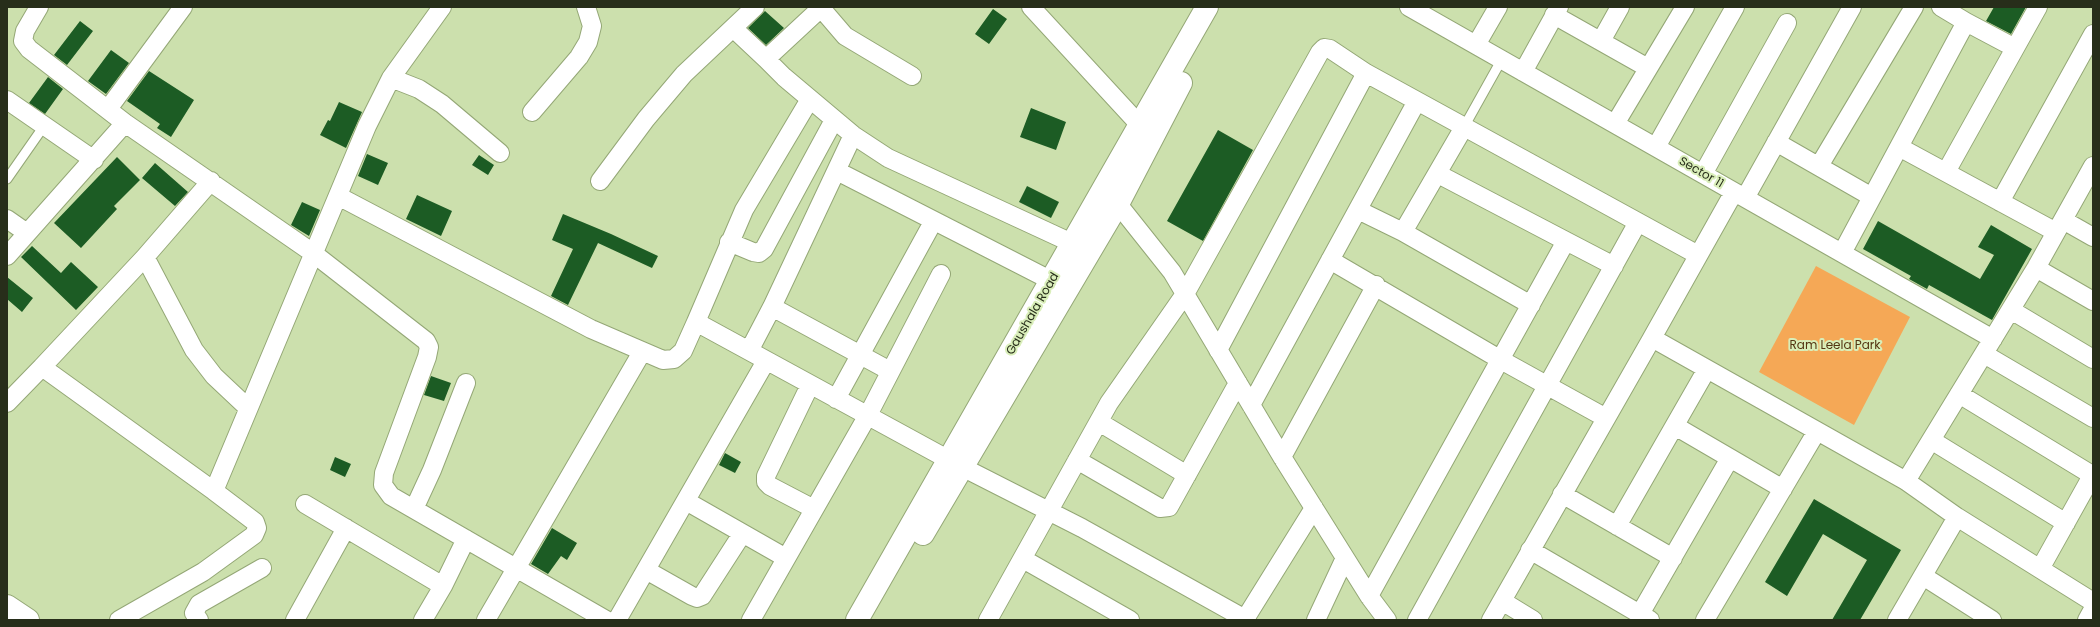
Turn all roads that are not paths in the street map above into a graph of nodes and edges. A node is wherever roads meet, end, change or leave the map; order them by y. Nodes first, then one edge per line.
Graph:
1 (39, 7) edge
2 (183, 7) edge
3 (442, 7) edge
4 (586, 7) edge
5 (755, 7) edge
6 (822, 7) edge
7 (1031, 7) edge
8 (1207, 7) edge
9 (1220, 7) edge
10 (1409, 7) edge
11 (1498, 7) edge
12 (1620, 7) edge
13 (1685, 7) edge
14 (1735, 7) edge
15 (1852, 7) edge
16 (1914, 7) edge
17 (1941, 7) edge
18 (2038, 7) edge
19 (1556, 11) edge
20 (1430, 13) edge
21 (1966, 22) junction
22 (1787, 23) dead end
23 (733, 28) junction
24 (2093, 34) edge
25 (1601, 41) junction
26 (1476, 45) junction
27 (2015, 48) junction
28 (766, 59) junction
29 (1502, 59) junction
30 (1648, 68) junction
31 (1523, 72) junction
32 (1366, 73) junction
33 (912, 76) dead end
34 (391, 78) junction
35 (810, 99) junction
36 (7, 100) edge
37 (1417, 101) junction
38 (108, 109) junction
39 (532, 112) dead end
40 (834, 120) junction
41 (125, 123) junction
42 (1615, 124) junction
43 (44, 126) junction
44 (1464, 127) junction
45 (1146, 132) junction
46 (853, 135) junction
47 (1776, 142) junction
48 (1656, 147) junction
49 (1899, 147) junction
50 (500, 153) dead end
51 (94, 160) junction
52 (1819, 166) junction
53 (2093, 166) edge
54 (836, 171) junction
55 (1946, 172) junction
56 (1438, 174) junction
57 (1703, 174) junction
58 (7, 179) edge
59 (211, 181) junction
60 (600, 181) dead end
61 (1739, 195) junction
62 (338, 196) junction
63 (1112, 196) junction
64 (1872, 197) junction
65 (2000, 202) junction
66 (1358, 210) junction
67 (7, 219) edge
68 (933, 222) junction
69 (1638, 222) junction
70 (2060, 226) junction
71 (1403, 232) junction
72 (27, 233) junction
73 (2093, 237) edge
74 (1566, 241) junction
75 (730, 242) junction
76 (1074, 244) junction
77 (313, 253) junction
78 (1842, 253) junction
79 (1698, 255) junction
80 (7, 256) edge
81 (145, 257) junction
82 (1330, 260) junction
83 (1614, 266) junction
84 (2036, 268) junction
85 (941, 274) dead end
86 (1052, 281) junction
87 (1376, 285) junction
88 (1185, 294) junction
89 (2093, 301) edge
90 (1531, 304) junction
91 (772, 307) junction
92 (2011, 310) junction
93 (696, 322) junction
94 (1652, 338) junction
95 (1993, 339) junction
96 (1218, 350) junction
97 (749, 351) junction
98 (642, 352) junction
99 (861, 354) junction
100 (1984, 354) junction
101 (2093, 359) edge
102 (1501, 360) junction
103 (766, 361) junction
104 (42, 367) junction
105 (1708, 370) junction
106 (890, 372) junction
107 (466, 383) dead end
108 (1238, 383) junction
109 (810, 385) junction
110 (1548, 385) junction
111 (1959, 394) junction
112 (836, 399) junction
113 (7, 403) edge
114 (1251, 405) junction
115 (248, 408) junction
116 (868, 414) junction
117 (1606, 418) junction
118 (2093, 418) edge
119 (1099, 422) junction
120 (1675, 426) junction
121 (1817, 431) junction
122 (1931, 440) junction
123 (1282, 457) junction
124 (1730, 458) junction
125 (1078, 460) junction
126 (955, 463) junction
127 (1187, 475) junction
128 (2093, 475) edge
129 (1906, 481) junction
130 (1783, 489) junction
131 (214, 491) junction
132 (1562, 494) junction
133 (686, 501) junction
134 (305, 504) dead end
135 (1314, 508) junction
136 (414, 509) junction
137 (814, 509) junction
138 (1050, 510) junction
139 (1957, 517) junction
140 (2066, 523) junction
141 (1617, 526) junction
142 (346, 528) junction
143 (742, 534) junction
144 (466, 539) junction
145 (1530, 550) junction
146 (786, 558) junction
147 (1345, 558) junction
148 (1673, 558) junction
149 (1023, 559) junction
150 (262, 568) dead end
151 (517, 568) junction
152 (2040, 569) junction
153 (646, 570) junction
154 (1923, 576) junction
155 (443, 586) junction
156 (1369, 596) junction
157 (1502, 601) junction
158 (2093, 602) edge
159 (7, 606) edge
160 (2093, 609) edge
161 (583, 614) edge
162 (1645, 617) edge
163 (1125, 619) edge
164 (28, 620) edge
165 (119, 620) edge
166 (199, 620) edge
167 (295, 620) edge
168 (424, 620) edge
169 (486, 620) edge
170 (606, 620) edge
171 (617, 620) edge
172 (751, 620) edge
173 (857, 620) edge
174 (874, 620) edge
175 (988, 620) edge
176 (1246, 620) edge
177 (1316, 620) edge
178 (1386, 620) edge
179 (1418, 620) edge
180 (1492, 620) edge
181 (1534, 620) edge
182 (1705, 620) edge
183 (1897, 620) edge
184 (1992, 620) edge
185 (2087, 620) edge

1 - 38 street
2 - 38 street
3 - 34 street
4 - 39 street
5 - 23 street
6 - 28 street
6 - 33 street
7 - 45 street
8 - 45 street, Gaushala Road
9 - 45 street, Gaushala Road
10 - 20 street, Sector 11
11 - 26 street
12 - 25 street
13 - 30 street
14 - 48 street
15 - 47 street
16 - 52 street
17 - 21 street
18 - 27 street
19 - 25 street
19 - 31 street
20 - 26 street, Sector 11
21 - 27 street
21 - 49 street
22 - 57 street
23 - 28 street
23 - 60 street
24 - 65 street
25 - 30 street
26 - 29 street, Sector 11
27 - 55 street
28 - 35 street
29 - 31 street, Sector 11
29 - 44 lane
30 - 42 street
31 - 42 street, Sector 11
32 - 37 street
32 - 88 street
32 - 96 street
34 - 50 street
34 - 62 street
35 - 40 street
35 - 75 street
36 - 43 street
37 - 44 street
37 - 66 street
38 - 41 street
40 - 46 street
40 - 75 street
41 - 51 street
41 - 59 street
42 - 48 street, Sector 11
43 - 51 street
43 - 58 lane
44 - 56 street
44 - 69 street
45 - 63 street, Gaushala Road
46 - 54 street
46 - 76 street
47 - 52 street
47 - 61 street
48 - 57 street, Sector 11
49 - 55 street
49 - 64 street
51 - 72 street
52 - 64 street
53 - 70 street
54 - 68 street
54 - 91 street
55 - 65 street
56 - 71 street
56 - 74 street
57 - 61 street, Sector 11
59 - 77 street
59 - 81 street
61 - 78 street, Sector 11
61 - 79 street
62 - 77 street
62 - 98 street
63 - 76 street, Gaushala Road
63 - 88 street
63 - 126 street, Gaushala Road
64 - 78 street
65 - 70 street
66 - 71 street
66 - 82 street
67 - 72 street
68 - 86 street
68 - 99 street
69 - 79 street
69 - 83 street
70 - 73 street
70 - 84 street
71 - 90 street
72 - 80 street
74 - 83 street
74 - 90 street
75 - 93 street
76 - 86 street, Gaushala Road
77 - 115 street
77 - 136 street
78 - 95 street, Sector 11
79 - 94 street
81 - 104 street
81 - 115 street
82 - 87 street
82 - 114 street
83 - 110 street
84 - 89 street
84 - 92 street
85 - 106 street
86 - 126 street, Gaushala Road
87 - 102 street
87 - 123 street
88 - 96 street
88 - 119 street
90 - 102 street
91 - 97 street
91 - 99 street
92 - 95 street
92 - 101 street
93 - 97 street
93 - 98 street
94 - 105 street
94 - 117 street
95 - 100 street
96 - 108 street
97 - 103 street
98 - 151 street
99 - 106 street
99 - 112 street
100 - 111 street
100 - 118 street
102 - 110 street
102 - 156 street
103 - 109 street
103 - 133 street
104 - 113 street
104 - 131 street
105 - 120 street
105 - 121 street
106 - 116 street
107 - 136 street
108 - 114 street
108 - 127 street
109 - 112 street
109 - 137 street
110 - 117 street
110 - 179 street
111 - 122 street
111 - 128 street
112 - 116 street
114 - 123 street
115 - 131 street
116 - 126 street
116 - 137 street
117 - 132 street
119 - 125 street
119 - 127 street
120 - 124 street
120 - 141 street
121 - 129 street
121 - 130 street
122 - 129 street
122 - 140 street
123 - 135 street
124 - 130 street
124 - 148 street
125 - 127 street
125 - 138 street
126 - 138 street
126 - 173 street, Gaushala Road
126 - 174 street, Gaushala Road
128 - 140 street
129 - 139 street
130 - 182 street
131 - 165 street
132 - 141 street
132 - 145 street
133 - 143 street
133 - 153 street
134 - 142 street
135 - 147 street
135 - 176 street
136 - 144 street
137 - 146 street
138 - 149 street
138 - 176 street
139 - 152 street
139 - 154 street
140 - 152 street
141 - 148 street
142 - 155 street
142 - 167 street
143 - 146 street
143 - 153 street
144 - 151 street
144 - 155 street
145 - 157 street
145 - 162 street
146 - 172 street
147 - 156 street
147 - 177 street
148 - 162 street
149 - 163 street
149 - 175 street
150 - 166 street
151 - 161 street
151 - 169 street
152 - 158 street
153 - 171 street
154 - 183 street
154 - 184 street
155 - 168 street
156 - 178 street
157 - 180 street
157 - 181 street
159 - 164 street
160 - 185 street
161 - 170 street

